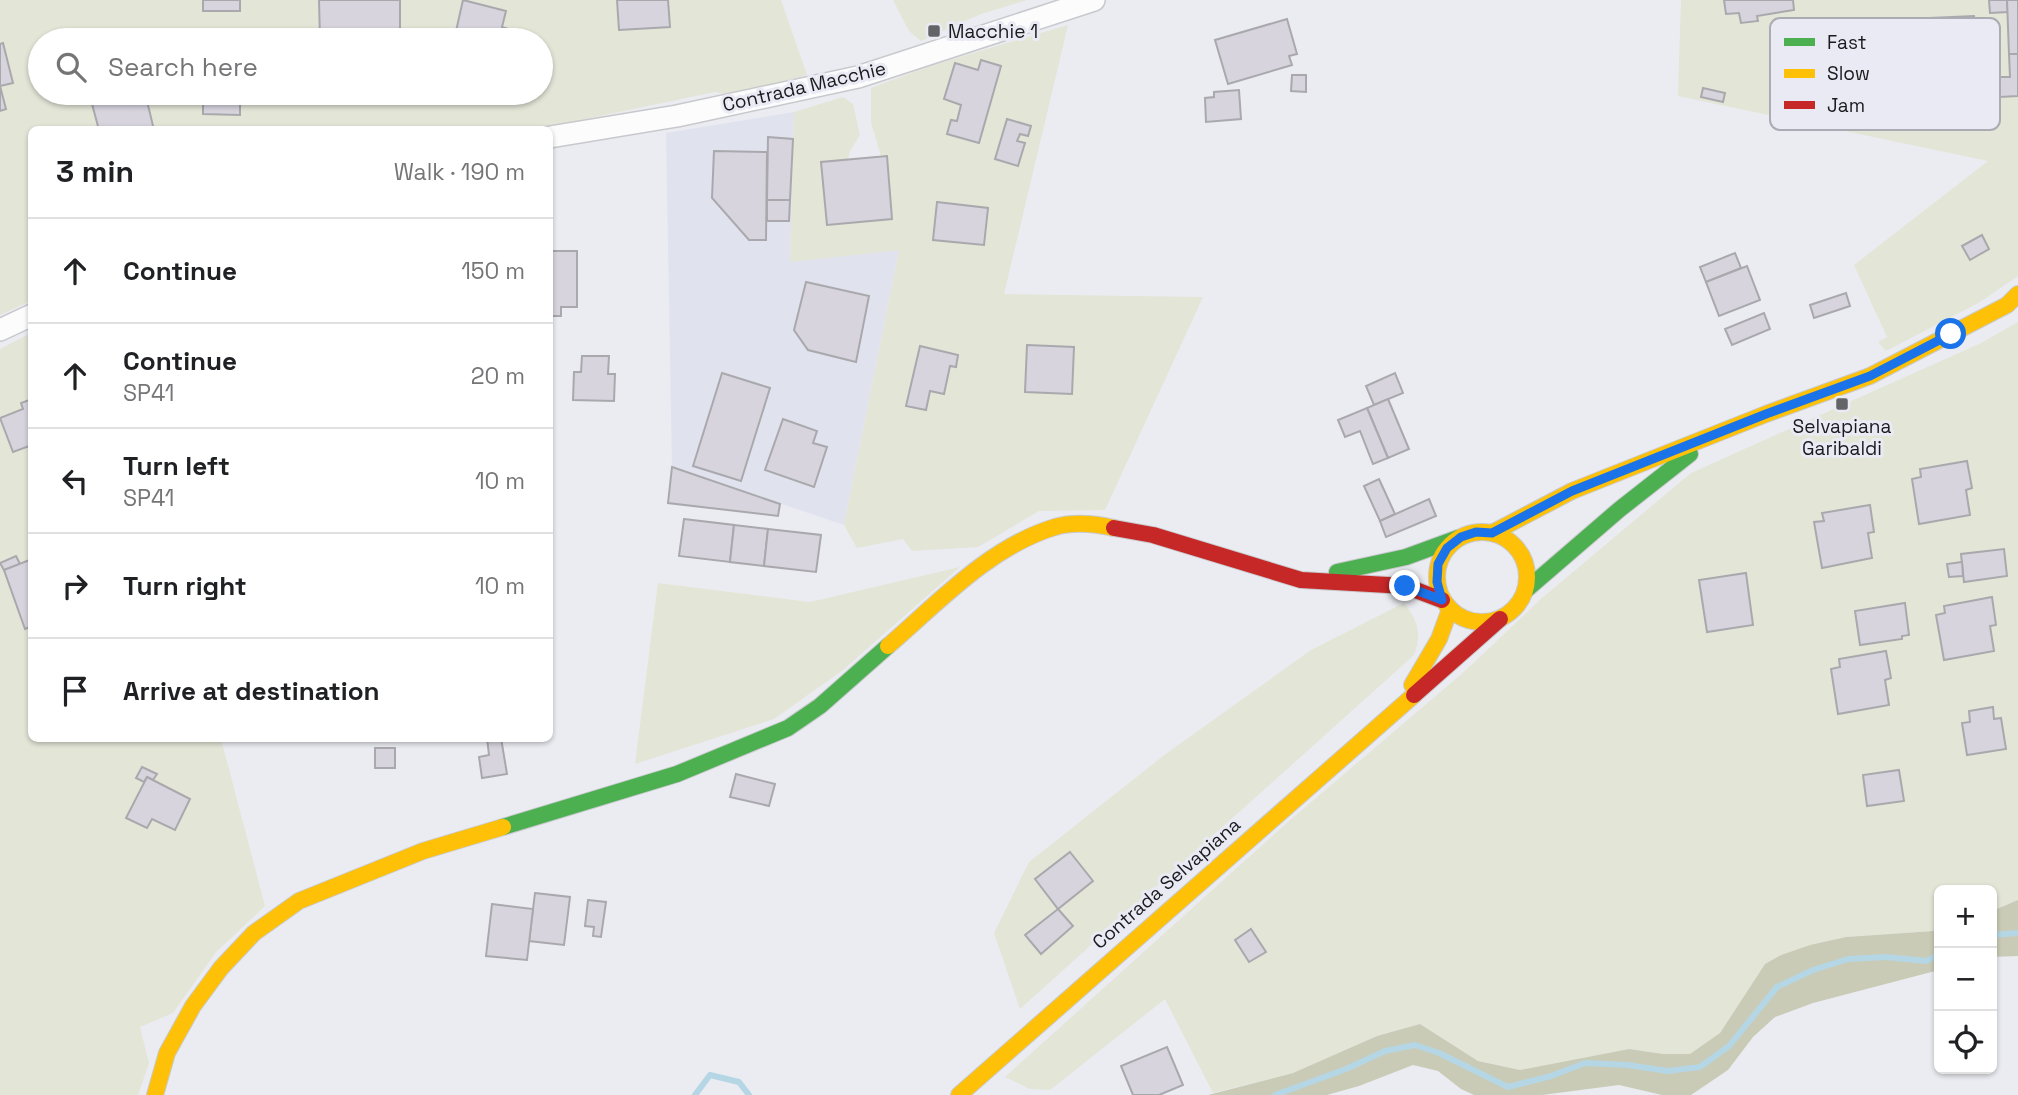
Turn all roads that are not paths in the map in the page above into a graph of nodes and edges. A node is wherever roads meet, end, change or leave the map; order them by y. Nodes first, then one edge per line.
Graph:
1 (1094, 0) edge
2 (553, 137) edge
3 (2018, 294) edge
4 (28, 317) edge
5 (0, 330) edge
6 (1717, 432) junction
7 (1492, 533) junction
8 (1461, 537) junction
9 (1301, 580) junction
10 (1525, 590) junction
11 (1446, 604) junction
12 (1500, 619) junction
13 (1402, 704) junction
14 (155, 1095) edge
15 (959, 1095) edge

1 - 2 street, Contrada Macchie
3 - 6 main road
4 - 5 street
6 - 7 main road
6 - 10 main road
7 - 8 main road
7 - 10 main road
8 - 9 main road
8 - 11 main road
9 - 11 main road
9 - 14 main road
10 - 12 main road
11 - 12 main road
11 - 13 main road, Contrada Selvapiana
12 - 13 main road, Contrada Selvapiana
13 - 15 main road, Contrada Selvapiana

